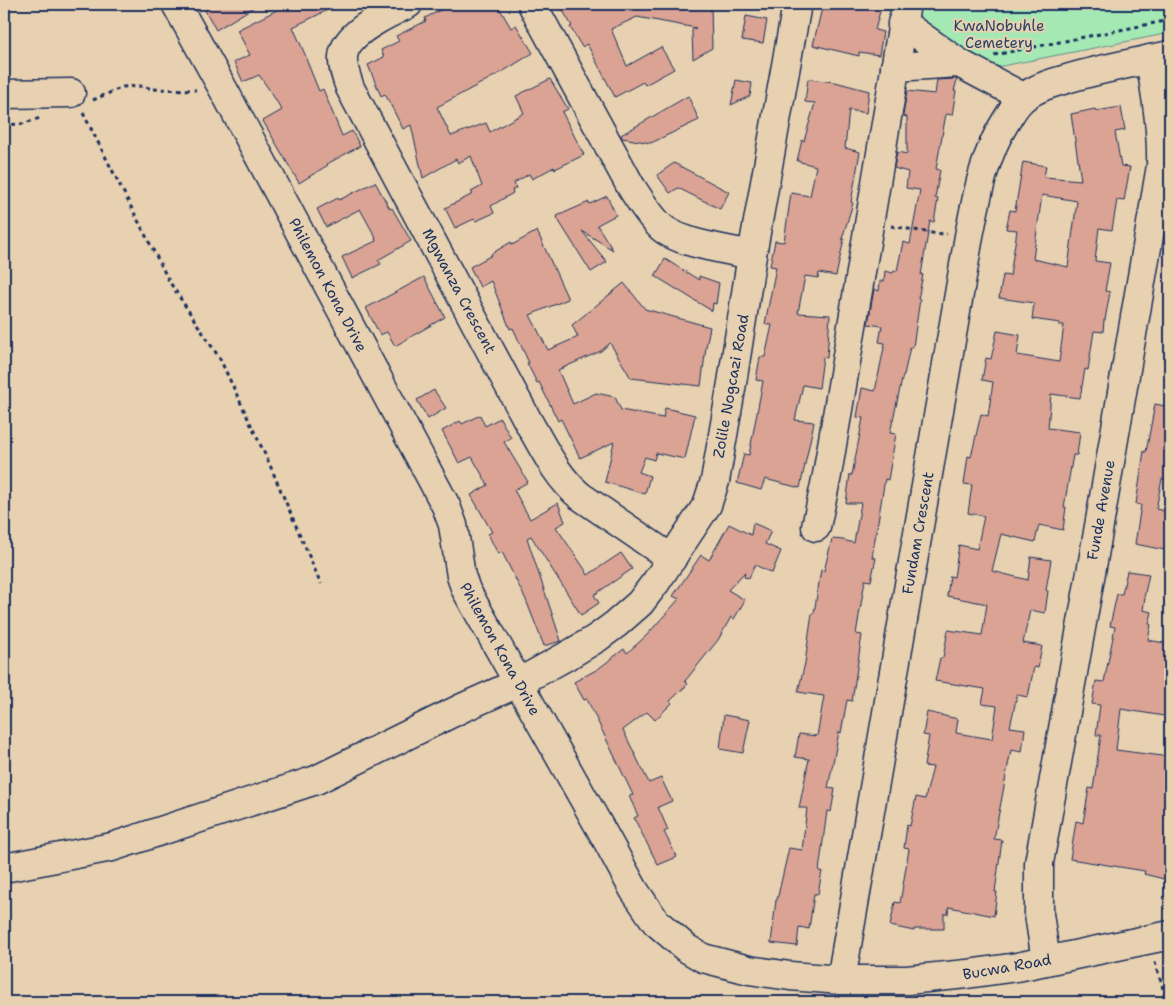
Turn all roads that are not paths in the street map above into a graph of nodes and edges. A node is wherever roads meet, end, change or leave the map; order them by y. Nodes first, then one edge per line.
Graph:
1 (176, 4) edge
2 (408, 4) edge
3 (532, 4) edge
4 (797, 4) edge
5 (904, 14) edge
6 (1160, 57) edge
7 (958, 63) junction
8 (895, 67) junction
9 (4, 94) edge
10 (1023, 97) junction
11 (75, 100) road end
12 (752, 255) junction
13 (816, 527) dead end
14 (672, 558) junction
15 (518, 683) junction
16 (4, 868) edge
17 (1159, 937) edge
18 (1046, 961) junction
19 (841, 980) junction

1 - 15 street, Philemon Kona Drive
2 - 14 street, Mgwanza Crescent
3 - 12 street
4 - 12 street, Zolile Nogcazi Road
5 - 7 street
5 - 8 street
6 - 10 street, Fundam Crescent
6 - 18 street, Funde Avenue
7 - 8 street
7 - 10 street
8 - 13 street
9 - 11 street
10 - 19 street, Fundam Crescent
12 - 14 street, Zolile Nogcazi Road
14 - 15 street, Zolile Nogcazi Road
15 - 16 street, Zolile Nogcazi Road
15 - 19 street, Philemon Kona Drive
17 - 18 street, Bucwa Road
18 - 19 street, Bucwa Road

